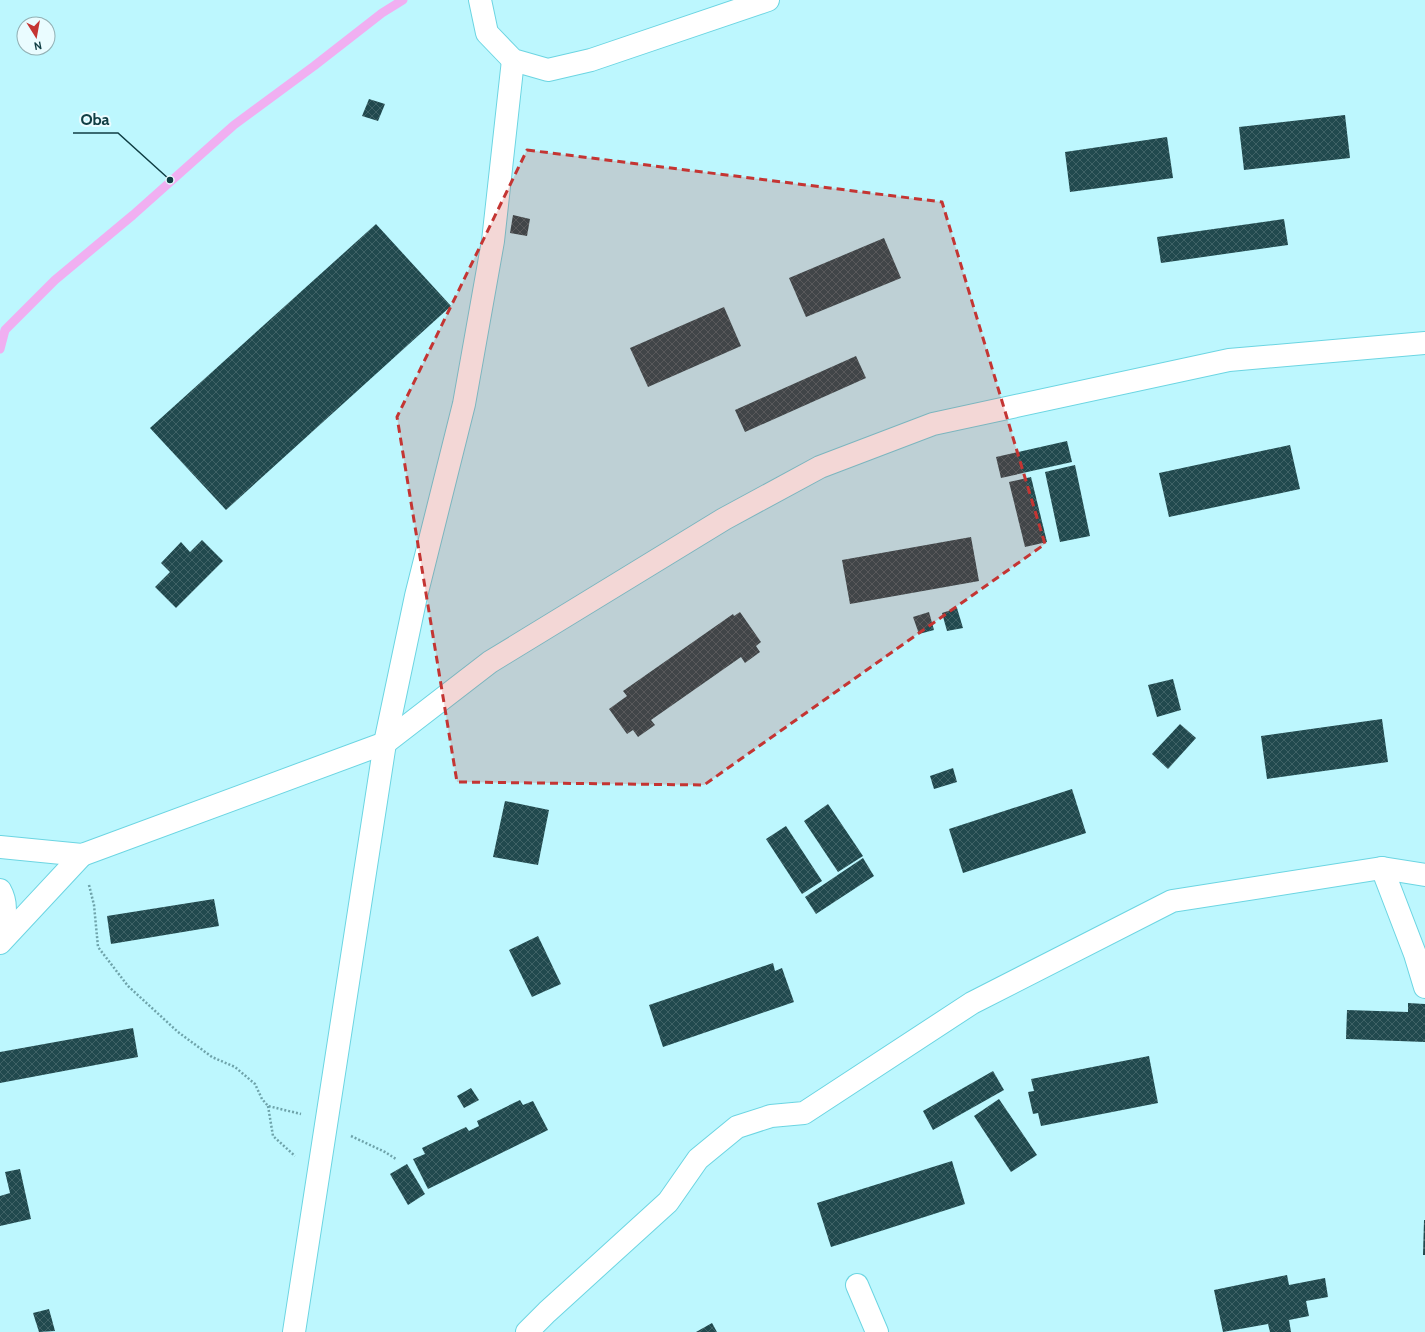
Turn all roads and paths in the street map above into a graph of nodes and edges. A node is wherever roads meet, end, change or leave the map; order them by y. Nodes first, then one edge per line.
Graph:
1 (480, 0) edge
2 (768, 0) edge
3 (513, 60) junction
4 (1425, 344) edge
5 (385, 743) junction
6 (0, 847) edge
7 (82, 855) junction
8 (1382, 868) junction
9 (1425, 875) edge
10 (0, 890) edge
11 (0, 932) edge
12 (0, 943) edge
13 (1425, 987) edge
14 (268, 1106) junction
15 (326, 1121) junction
16 (396, 1159) dead end
17 (319, 1172) junction
18 (857, 1285) dead end
19 (294, 1332) edge
20 (527, 1332) edge
21 (876, 1332) edge

1 - 3 street
2 - 3 street
3 - 5 street
4 - 5 street
5 - 7 street
5 - 15 street
6 - 7 street
7 - 12 street
7 - 14 path
8 - 9 street
8 - 13 street
8 - 20 street
10 - 11 street
14 - 15 path
14 - 17 path
15 - 16 path
15 - 17 street
17 - 19 street
18 - 21 street

